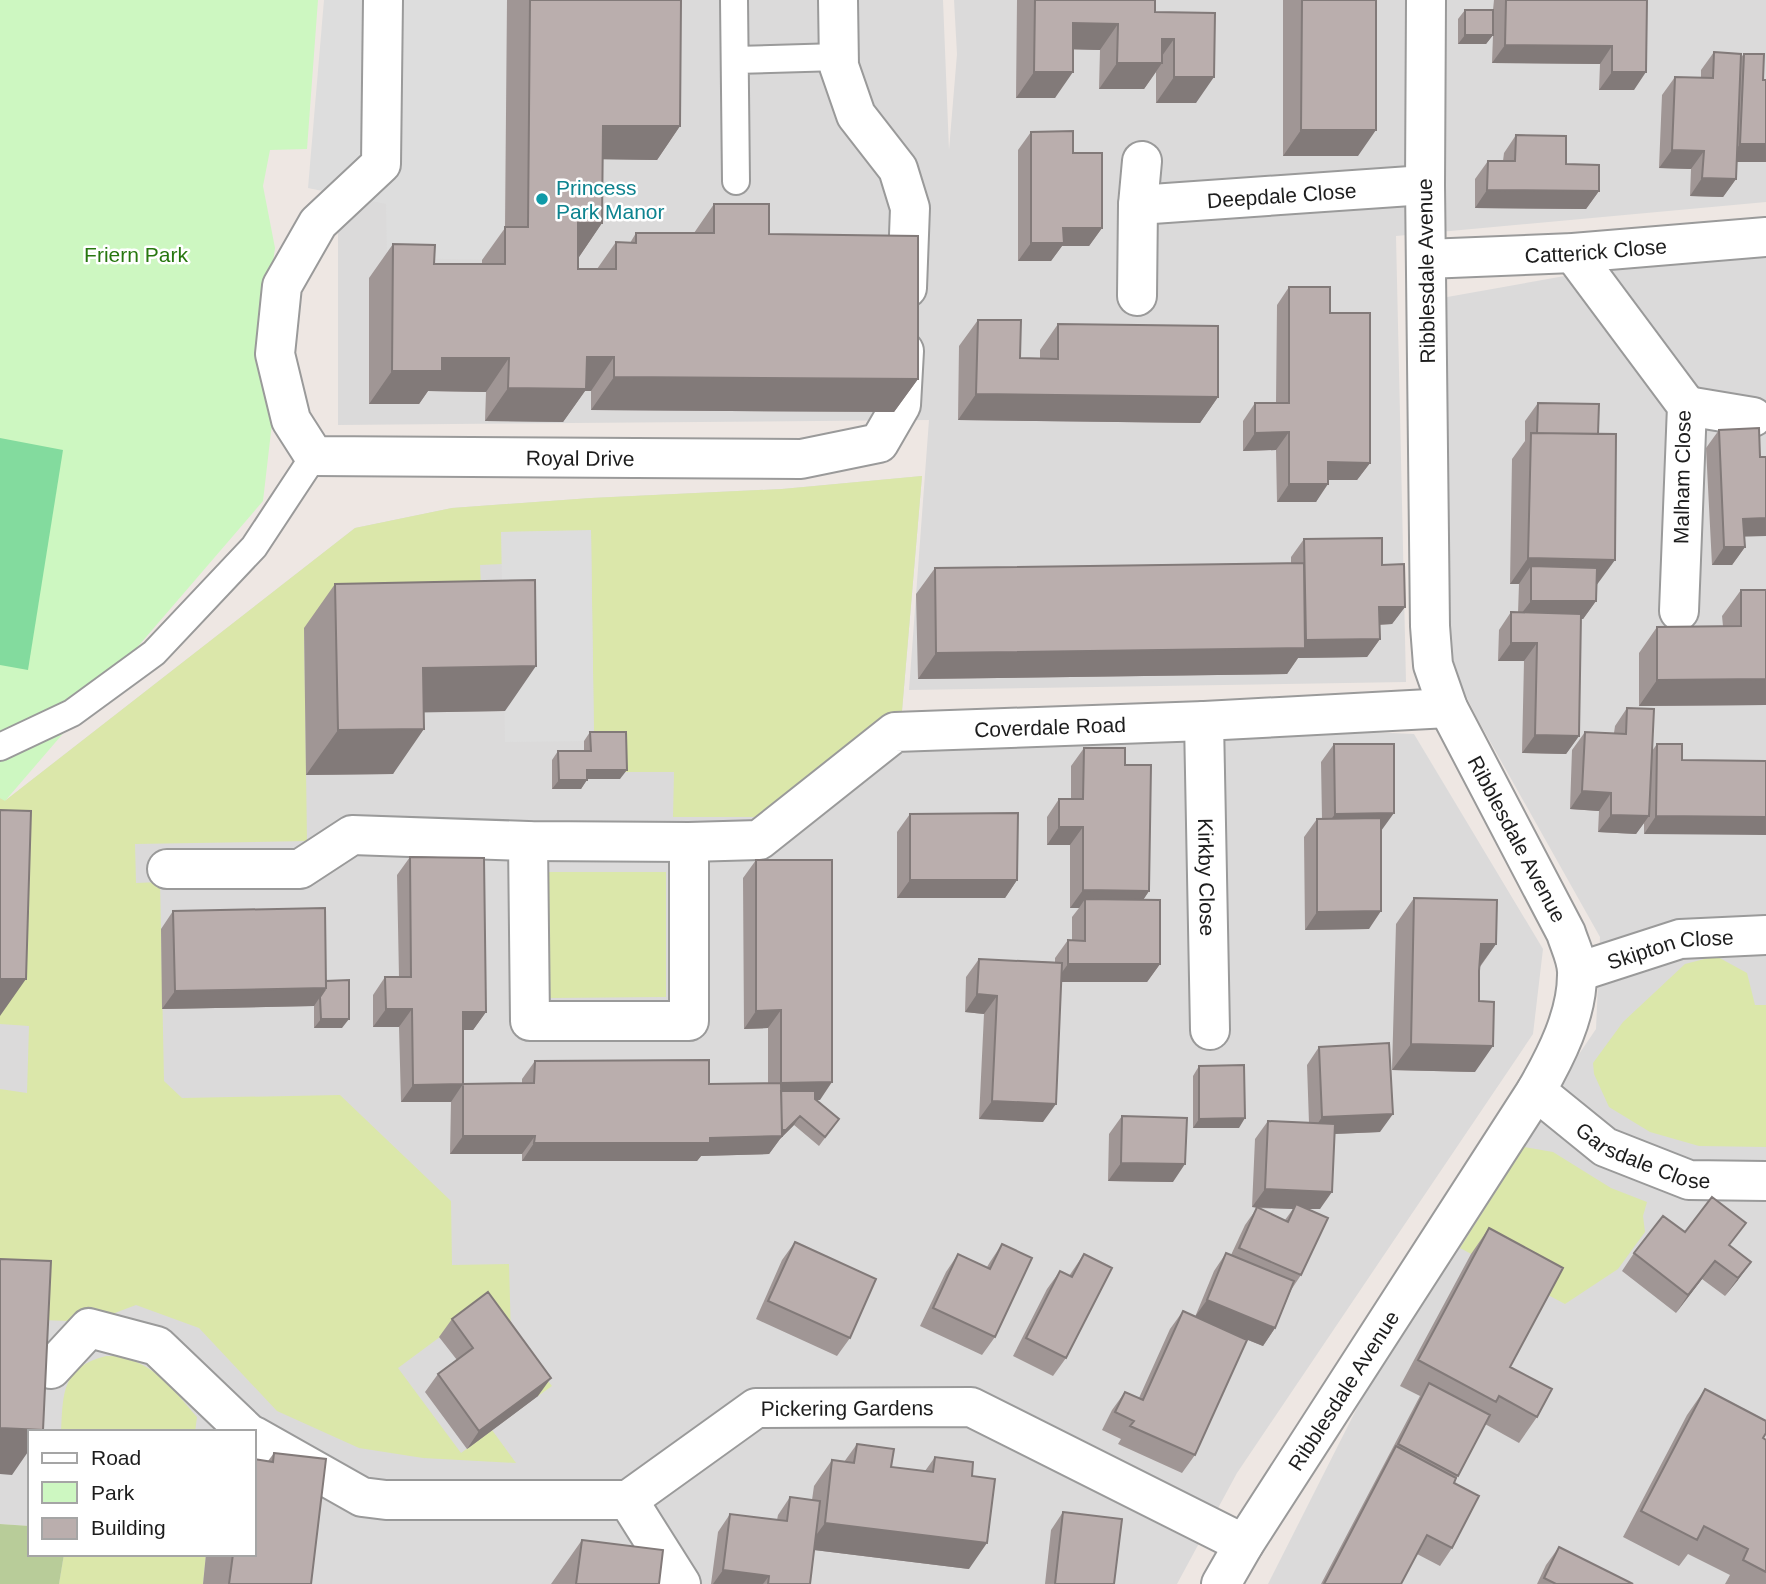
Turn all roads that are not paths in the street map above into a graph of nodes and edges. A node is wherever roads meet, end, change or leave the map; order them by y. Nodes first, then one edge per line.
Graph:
1 (383, 0) edge
2 (734, 0) edge
3 (838, 0) edge
4 (1426, 0) edge
5 (839, 57) junction
6 (735, 60) junction
7 (1142, 161) dead end
8 (736, 181) dead end
9 (1425, 185) junction
10 (1138, 205) junction
11 (1766, 237) edge
12 (1573, 253) junction
13 (1426, 259) junction
14 (1137, 296) dead end
15 (1687, 405) junction
16 (1753, 417) dead end
17 (314, 456) junction
18 (1679, 611) dead end
19 (1448, 708) junction
20 (1204, 721) junction
21 (0, 747) edge
22 (528, 841) junction
23 (689, 842) junction
24 (167, 869) dead end
25 (1766, 935) edge
26 (1578, 972) junction
27 (1210, 1030) dead end
28 (1536, 1091) junction
29 (1766, 1181) edge
30 (51, 1369) edge
31 (245, 1430) edge
32 (256, 1437) edge
33 (628, 1500) junction
34 (1244, 1544) junction
35 (681, 1584) edge
36 (1221, 1584) edge

1 - 17 street
2 - 6 lane
3 - 5 street, Royal Drive
4 - 9 street, Ribblesdale Avenue
5 - 6 lane
5 - 17 street, Royal Drive
6 - 8 lane
7 - 10 street
9 - 10 street, Deepdale Close
9 - 13 street, Ribblesdale Avenue
10 - 14 street
11 - 12 street, Catterick Close
12 - 13 street, Catterick Close
12 - 15 street, Malham Close
13 - 19 street, Ribblesdale Avenue
15 - 16 street
15 - 18 street, Malham Close
17 - 21 lane
19 - 20 street, Coverdale Road
19 - 26 street, Ribblesdale Avenue
20 - 23 street, Coverdale Road
20 - 27 street, Kirkby Close
22 - 23 street, Coverdale Road
22 - 23 street
22 - 24 street, Coverdale Road
25 - 26 street, Skipton Close
26 - 28 street, Ribblesdale Avenue
28 - 29 street, Garsdale Close
28 - 34 street, Ribblesdale Avenue
30 - 31 street
32 - 33 street
33 - 34 street, Pickering Gardens
33 - 35 street
34 - 36 street, Ribblesdale Avenue

